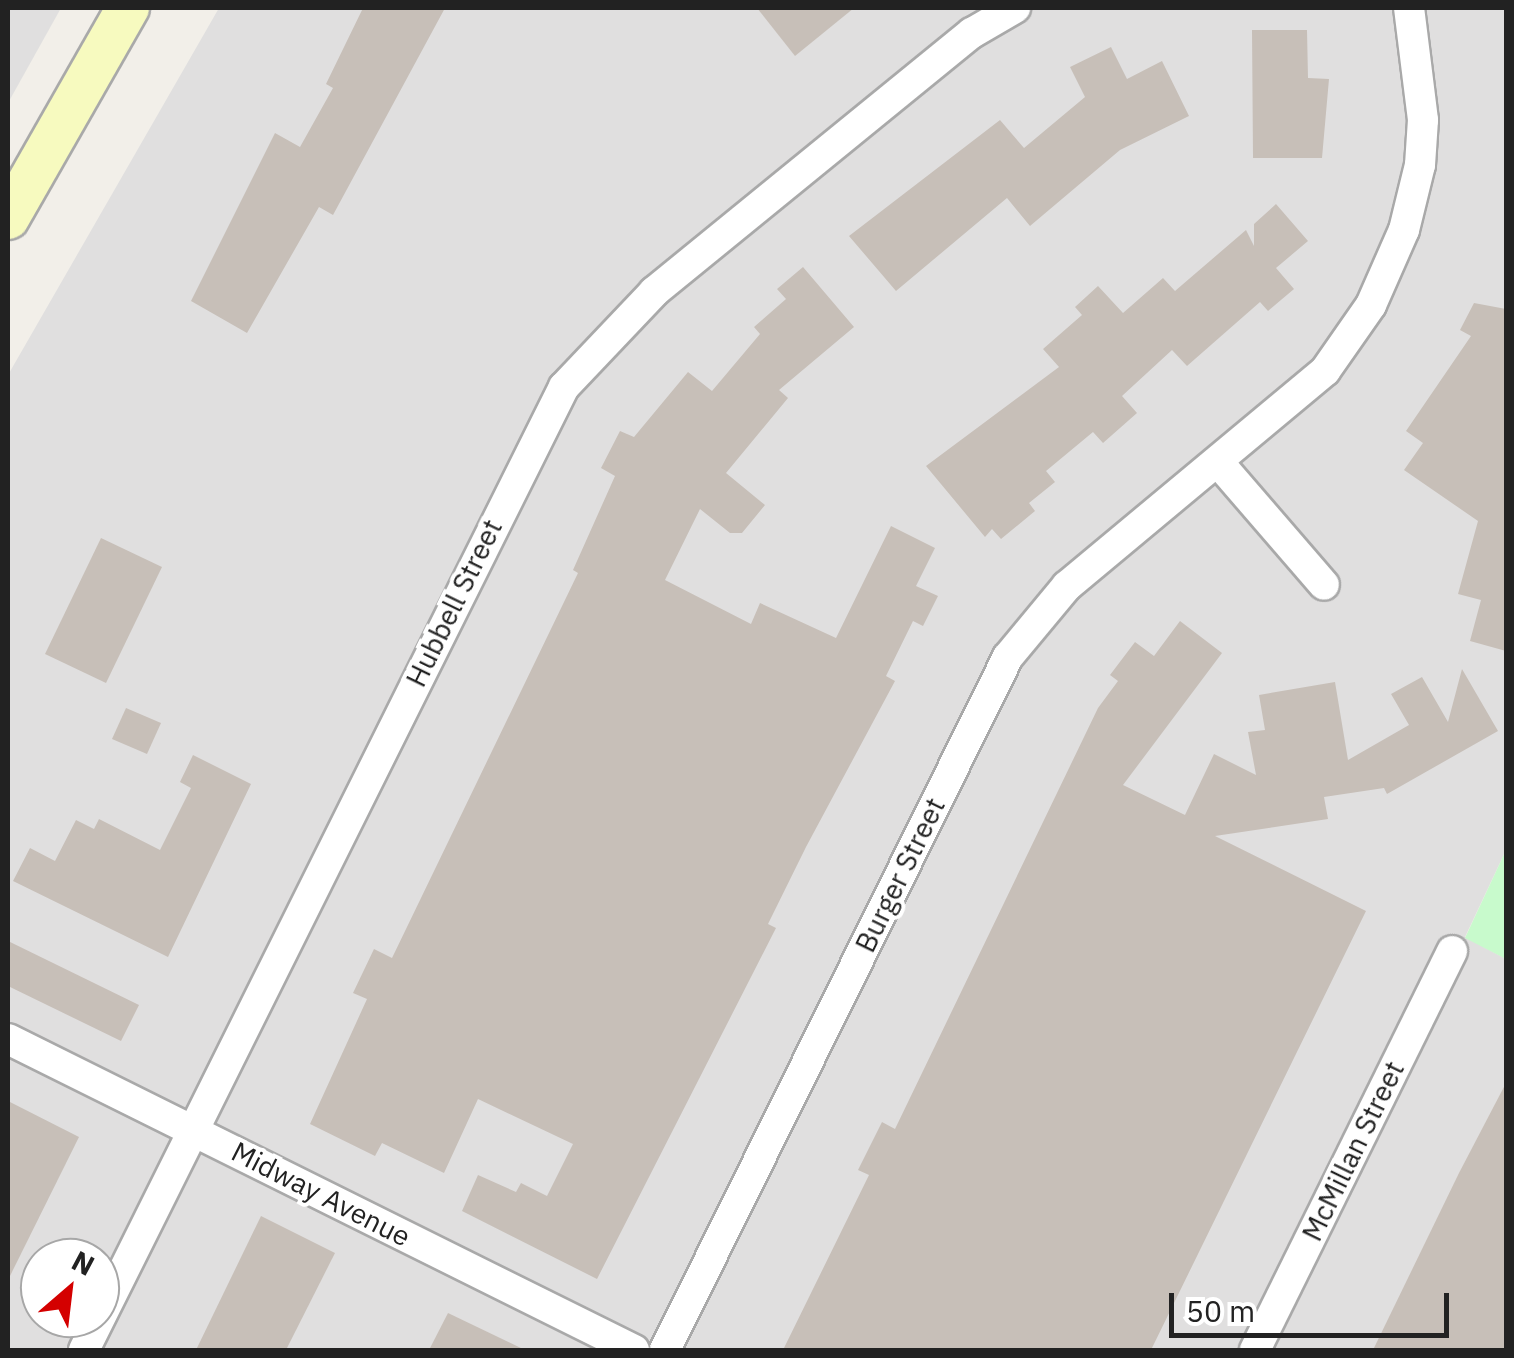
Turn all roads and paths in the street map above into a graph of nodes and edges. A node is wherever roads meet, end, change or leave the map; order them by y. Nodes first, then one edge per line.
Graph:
1 (128, 8) edge
2 (1015, 8) edge
3 (1408, 8) edge
4 (8, 218) edge
5 (1218, 462) junction
6 (1324, 585) dead end
7 (1452, 951) dead end
8 (8, 1039) edge
9 (193, 1131) junction
10 (84, 1350) edge
11 (634, 1350) edge
12 (665, 1350) edge
13 (1255, 1350) edge

1 - 4 main road
2 - 9 street, Hubbell Street
3 - 5 street, Burger Street
5 - 6 street
5 - 12 street, Burger Street
7 - 13 street, McMillan Street
8 - 9 street, Midway Avenue
9 - 10 street, Hubbell Street
9 - 11 street, Midway Avenue

